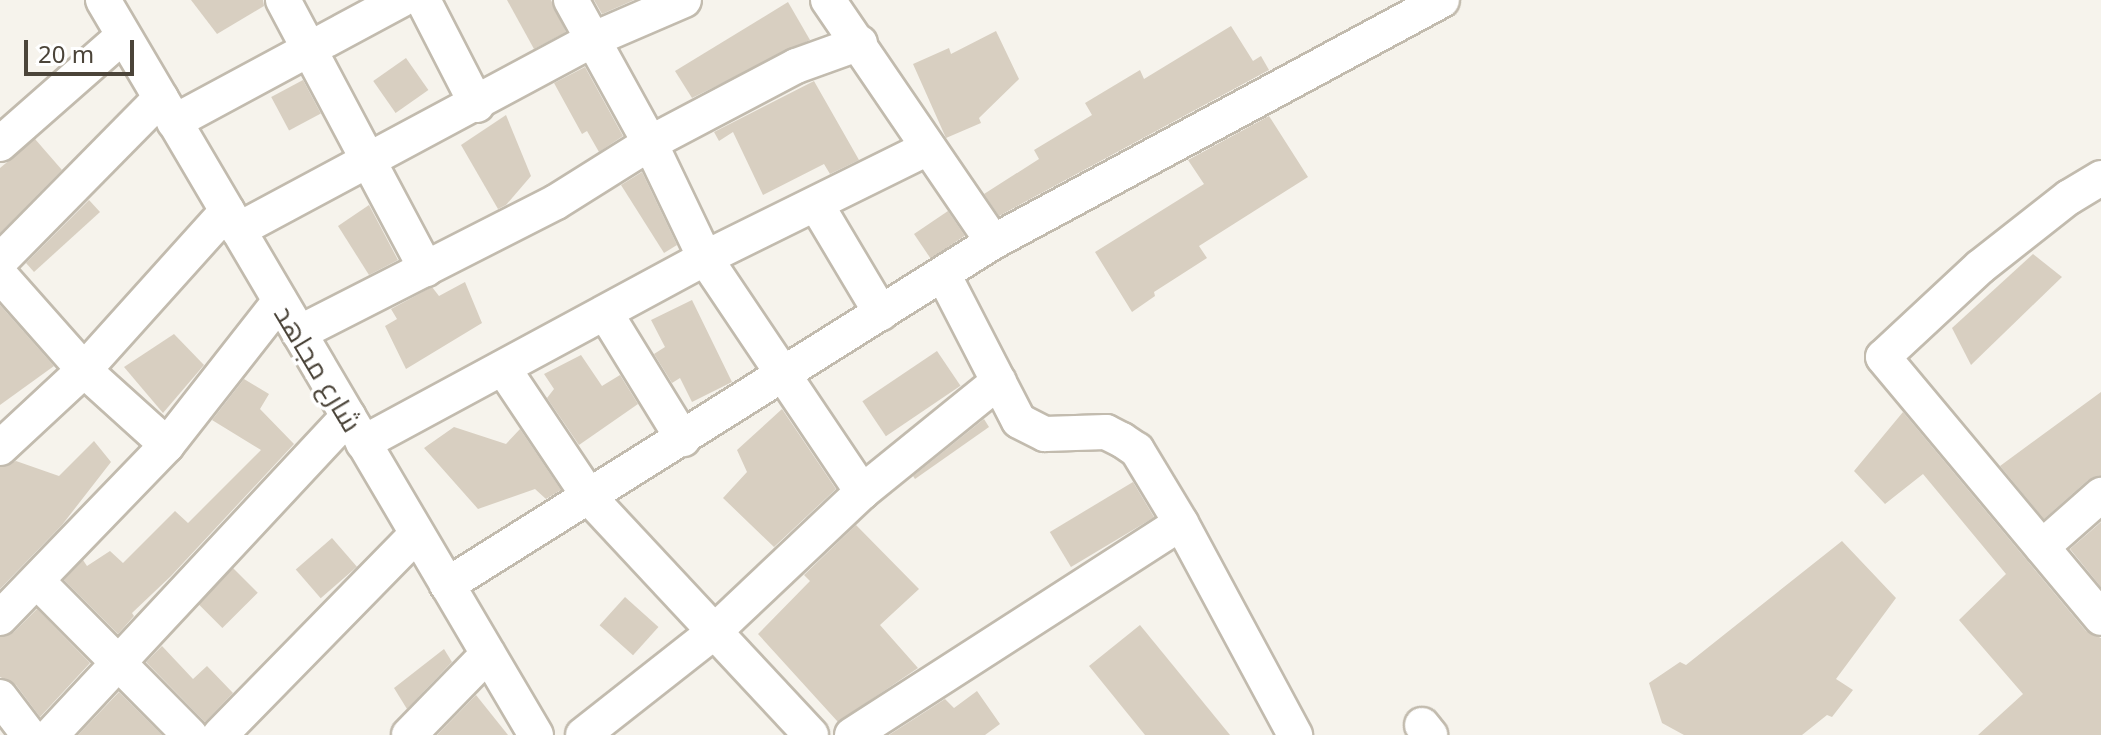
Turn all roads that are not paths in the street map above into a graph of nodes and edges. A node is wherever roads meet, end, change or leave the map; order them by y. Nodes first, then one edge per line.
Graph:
1 (283, 0) edge
2 (401, 0) edge
3 (423, 0) edge
4 (571, 0) edge
5 (684, 0) edge
6 (828, 0) edge
7 (1442, 0) edge
8 (118, 12) edge
9 (594, 39) junction
10 (860, 43) junction
11 (310, 50) junction
12 (477, 105) junction
13 (167, 110) junction
14 (650, 143) junction
15 (0, 144) edge
16 (928, 148) junction
17 (366, 160) junction
18 (2101, 178) edge
19 (816, 204) junction
20 (232, 220) junction
21 (993, 242) junction
22 (705, 258) junction
23 (0, 261) edge
24 (426, 269) junction
25 (943, 274) junction
26 (0, 275) edge
27 (280, 301) junction
28 (881, 313) junction
29 (606, 314) junction
30 (299, 333) junction
31 (503, 368) junction
32 (84, 370) junction
33 (783, 375) junction
34 (999, 381) junction
35 (356, 429) junction
36 (683, 439) junction
37 (167, 445) junction
38 (0, 448) edge
39 (862, 492) junction
40 (2101, 495) edge
41 (590, 498) junction
42 (1181, 523) junction
43 (417, 534) junction
44 (2042, 547) junction
45 (37, 581) junction
46 (447, 585) junction
47 (0, 618) edge
48 (2101, 618) edge
49 (715, 631) junction
50 (488, 654) junction
51 (117, 663) junction
52 (0, 697) edge
53 (29, 735) edge
54 (51, 735) edge
55 (190, 735) edge
56 (220, 735) edge
57 (409, 735) edge
58 (536, 735) edge
59 (583, 735) edge
60 (811, 735) edge
61 (852, 735) edge
62 (1295, 735) edge

1 - 11 street
2 - 11 street
3 - 12 street
4 - 9 street
5 - 9 street
6 - 10 street
7 - 21 street
8 - 13 street, شارع مجاهد
8 - 15 street
9 - 12 street
9 - 14 street
10 - 14 street
10 - 16 street
11 - 13 street
11 - 17 street
12 - 17 street
13 - 20 street, شارع مجاهد
13 - 23 street
14 - 22 street
14 - 24 street
16 - 19 street
16 - 21 street
17 - 20 street
17 - 24 street
18 - 44 street
19 - 22 street
19 - 28 street
20 - 27 street, شارع مجاهد
20 - 32 street
21 - 25 street
22 - 29 street
22 - 33 street
24 - 30 street
25 - 28 street
25 - 34 street
26 - 32 street
27 - 30 street, شارع مجاهد
27 - 37 street
28 - 33 street
29 - 31 street
29 - 36 street
30 - 35 street, شارع مجاهد
31 - 35 street
31 - 41 street
32 - 37 street
32 - 38 street
33 - 36 street
33 - 39 street
34 - 39 street
34 - 42 street
35 - 43 street, شارع مجاهد
35 - 51 street
36 - 41 street
37 - 45 street
39 - 49 street
40 - 44 street
41 - 46 street
41 - 49 street
42 - 61 street
42 - 62 street
43 - 46 street, شارع مجاهد
43 - 56 street
44 - 48 street
45 - 47 street
45 - 51 street
46 - 50 street, شارع مجاهد
49 - 59 street
49 - 60 street
50 - 57 street
50 - 58 street, شارع مجاهد
51 - 54 street
51 - 55 street
52 - 53 street

